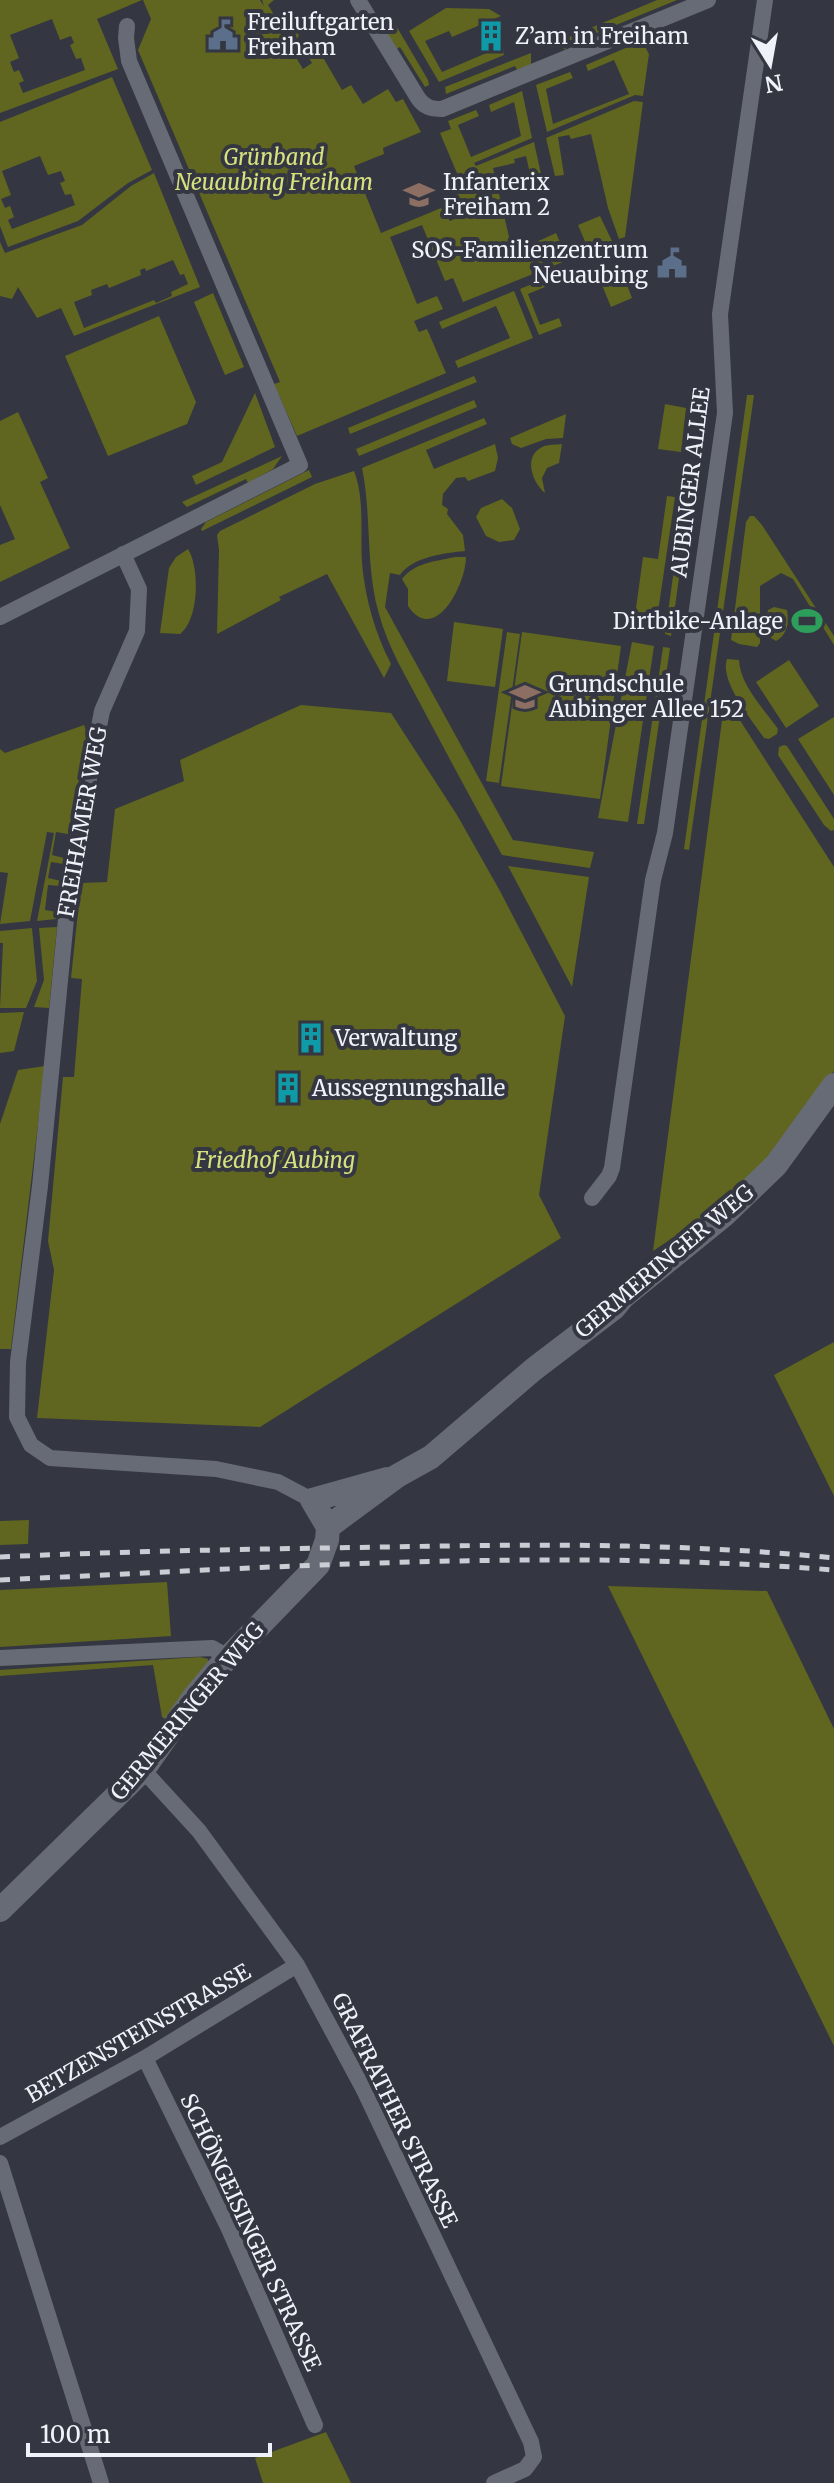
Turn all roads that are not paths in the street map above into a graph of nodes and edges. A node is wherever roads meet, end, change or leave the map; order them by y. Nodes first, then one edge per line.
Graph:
1 (358, 0) edge
2 (708, 0) edge
3 (765, 0) edge
4 (127, 26) dead end
5 (123, 554) junction
6 (0, 617) edge
7 (834, 1085) edge
8 (592, 1198) dead end
9 (397, 1476) junction
10 (312, 1500) junction
11 (328, 1527) junction
12 (228, 1657) junction
13 (0, 1658) edge
14 (143, 1770) junction
15 (0, 1910) edge
16 (297, 1965) junction
17 (145, 2058) junction
18 (0, 2137) edge
19 (0, 2163) edge
20 (315, 2425) dead end
21 (101, 2483) edge
22 (494, 2483) edge

1 - 2 street
3 - 8 street, AUBINGER ALLEE
4 - 5 street
5 - 6 street
5 - 10 street, FREIHAMER WEG
7 - 9 street, GERMERINGER WEG
9 - 10 street, GERMERINGER WEG
9 - 11 street, GERMERINGER WEG
10 - 11 street
11 - 12 street, GERMERINGER WEG
12 - 13 street
12 - 14 street, GERMERINGER WEG
14 - 15 street, GERMERINGER WEG
14 - 16 street, GRAFRATHER STRASSE
16 - 17 street, BETZENSTEINSTRASSE
16 - 22 street, GRAFRATHER STRASSE
17 - 18 street, BETZENSTEINSTRASSE
17 - 20 street, SCHÖNGEISINGER STRASSE
19 - 21 street

